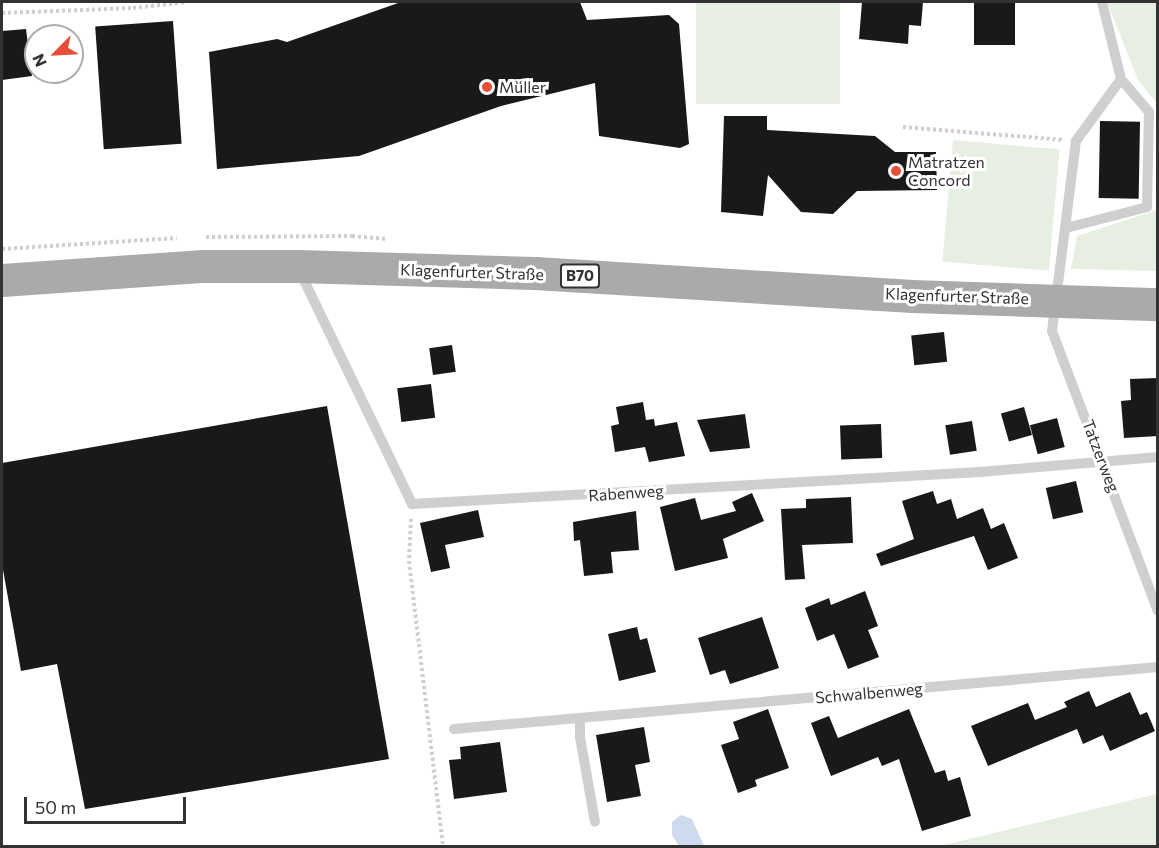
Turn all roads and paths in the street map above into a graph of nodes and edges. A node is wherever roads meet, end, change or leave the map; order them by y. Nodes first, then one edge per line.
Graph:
1 (187, 2) edge
2 (1102, 2) edge
3 (2, 13) edge
4 (1121, 80) junction
5 (903, 127) dead end
6 (1076, 141) junction
7 (1066, 228) junction
8 (298, 266) junction
9 (2, 280) edge
10 (1056, 300) junction
11 (1158, 304) edge
12 (1158, 458) edge
13 (1102, 460) junction
14 (412, 504) junction
15 (1158, 611) edge
16 (1158, 667) edge
17 (580, 718) junction
18 (454, 729) dead end
19 (596, 822) dead end
20 (443, 846) edge

1 - 3 path
2 - 4 lane
4 - 6 lane
4 - 7 lane
5 - 6 path
6 - 7 lane, Tatzerweg
7 - 10 lane, Tatzerweg
8 - 9 main road, Klagenfurter Straße / B70
8 - 10 main road, Klagenfurter Straße / B70
8 - 14 lane
10 - 11 main road, Klagenfurter Straße / B70
10 - 13 lane, Tatzerweg
12 - 13 lane, Rabenweg
13 - 14 lane, Rabenweg
13 - 15 lane, Tatzerweg
14 - 20 path
16 - 17 lane, Schwalbenweg
17 - 18 lane, Schwalbenweg
17 - 19 lane

